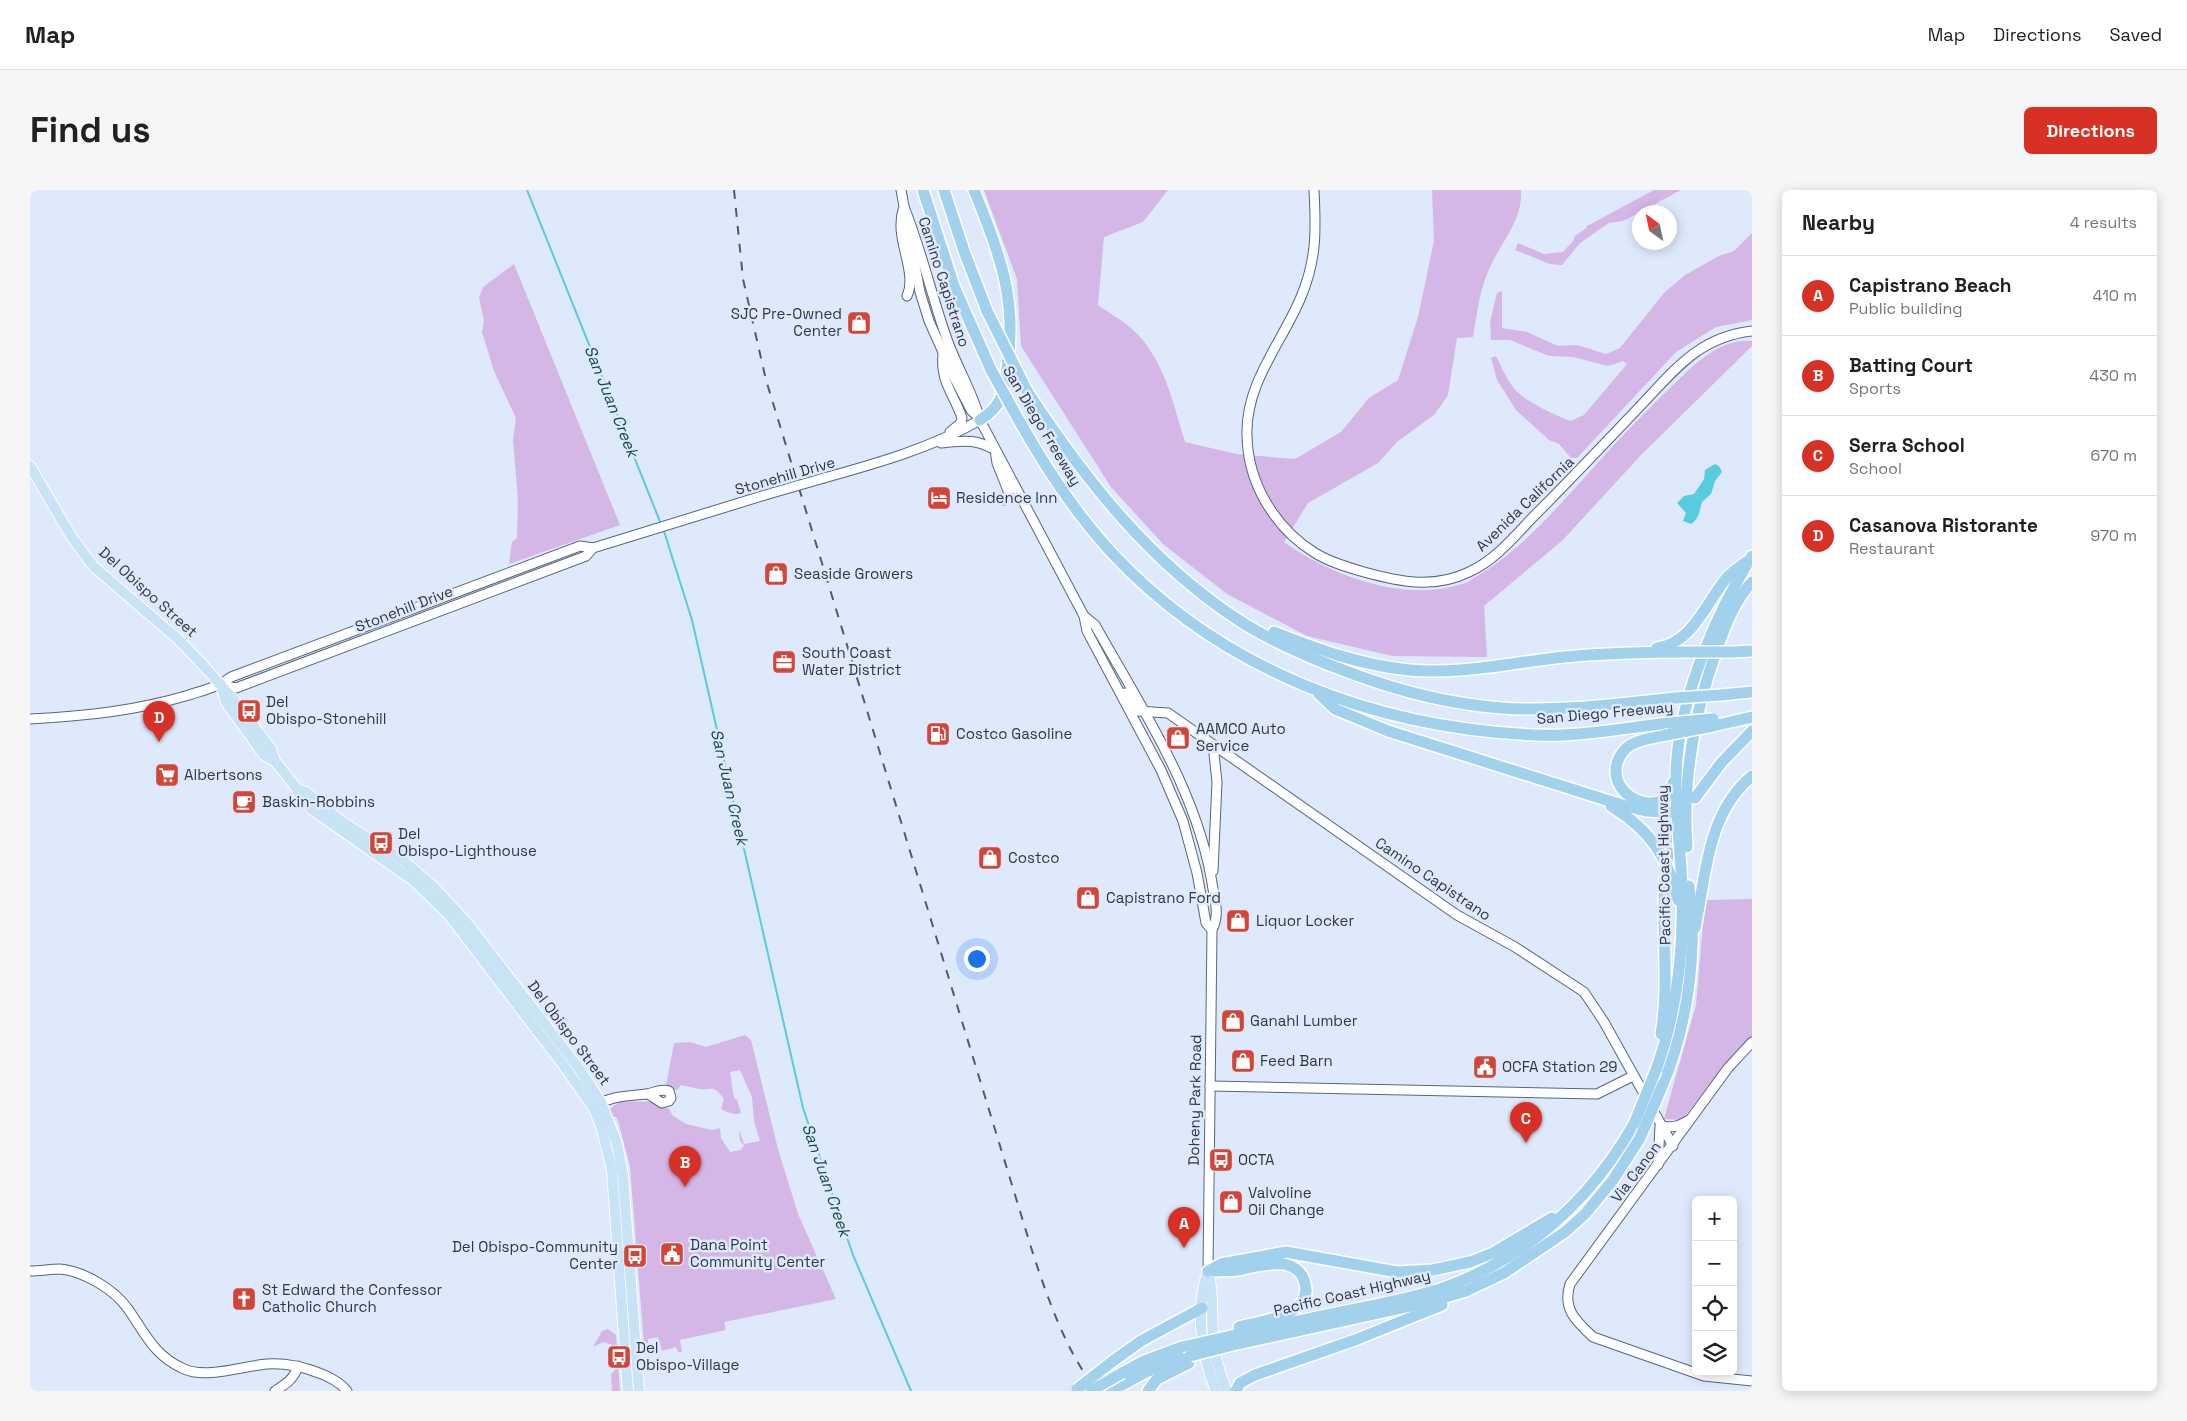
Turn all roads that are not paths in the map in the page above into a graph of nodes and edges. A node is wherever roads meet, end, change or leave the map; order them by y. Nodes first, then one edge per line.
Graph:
1 (902, 190) edge
2 (923, 190) edge
3 (944, 190) edge
4 (974, 190) edge
5 (1314, 190) edge
6 (904, 207) junction
7 (911, 223) junction
8 (920, 292) junction
9 (907, 296) dead end
10 (1752, 331) edge
11 (949, 344) junction
12 (943, 352) junction
13 (980, 420) junction
14 (934, 443) junction
15 (995, 450) junction
16 (30, 466) edge
17 (1026, 506) junction
18 (593, 548) junction
19 (1751, 557) edge
20 (1752, 575) edge
21 (1185, 581) junction
22 (1748, 587) edge
23 (1084, 616) junction
24 (365, 626) junction
25 (357, 641) junction
26 (1752, 651) edge
27 (1630, 652) junction
28 (1113, 680) junction
29 (221, 685) junction
30 (1314, 690) junction
31 (1752, 692) edge
32 (1144, 712) junction
33 (1750, 716) edge
34 (30, 719) edge
35 (1713, 722) junction
36 (1667, 729) junction
37 (1752, 731) edge
38 (1217, 748) junction
39 (1677, 751) junction
40 (1752, 776) edge
41 (1695, 798) dead end
42 (1599, 799) junction
43 (1680, 812) junction
44 (1209, 869) joint
45 (1197, 873) joint
46 (1665, 879) tunnel mouth
47 (1212, 882) junction
48 (1682, 916) junction
49 (1212, 930) junction
50 (1692, 944) junction
51 (1752, 1042) edge
52 (1656, 1070) junction
53 (1632, 1076) junction
54 (1210, 1086) junction
55 (648, 1094) dead end
56 (597, 1105) junction
57 (1693, 1117) junction
58 (1660, 1126) junction
59 (1673, 1146) junction
60 (1658, 1167) junction
61 (1577, 1203) junction
62 (1566, 1232) junction
63 (30, 1271) edge
64 (1208, 1271) junction
65 (1202, 1308) junction
66 (1230, 1339) junction
67 (1188, 1355) junction
68 (298, 1366) junction
69 (1126, 1376) junction
70 (1752, 1382) edge
71 (1076, 1390) edge
72 (275, 1391) edge
73 (347, 1391) edge
74 (628, 1391) edge
75 (638, 1391) edge
76 (1091, 1391) edge
77 (1111, 1391) edge
78 (1148, 1391) edge
79 (1216, 1391) edge
80 (1227, 1391) edge
81 (1236, 1391) edge

1 - 6 main road, Camino Capistrano
2 - 30 highway, San Diego Freeway, bridge
3 - 21 highway, San Diego Freeway, bridge
4 - 13 highway
5 - 10 main road, Avenida California
6 - 7 main road, Camino Capistrano
6 - 8 main road, Camino Capistrano
6 - 9 main road
7 - 8 main road
7 - 11 main road, Camino Capistrano
8 - 11 main road
8 - 12 main road, Camino Capistrano
11 - 13 main road, Camino Capistrano
12 - 13 main road, Camino Capistrano
12 - 14 main road
13 - 14 main road, Stonehill Drive
13 - 15 main road, Camino Capistrano
14 - 15 main road
14 - 18 main road, Stonehill Drive, bridge
15 - 17 main road, Camino Capistrano
15 - 17 main road
16 - 29 main road, Del Obispo Street
17 - 23 main road, Camino Capistrano
18 - 24 main road, Stonehill Drive
18 - 25 main road, Stonehill Drive
19 - 27 highway
19 - 39 highway, Pacific Coast Highway
20 - 22 main road, Pacific Coast Highway
21 - 27 highway
21 - 31 highway, San Diego Freeway, bridge
22 - 43 highway, Pacific Coast Highway
23 - 28 main road, Camino Capistrano
23 - 32 main road, Camino Capistrano
24 - 25 main road
24 - 29 main road, Stonehill Drive
25 - 29 main road, Stonehill Drive
26 - 27 highway, bridge
28 - 32 main road
28 - 45 main road, Camino Capistrano
29 - 34 main road, Stonehill Drive
29 - 56 main road, Del Obispo Street
30 - 36 highway, San Diego Freeway
30 - 42 highway
32 - 38 main road, Camino Capistrano
32 - 44 main road, Camino Capistrano
33 - 35 highway, San Diego Freeway
33 - 35 highway
35 - 36 highway, San Diego Freeway, bridge
36 - 39 highway
37 - 41 highway
38 - 47 main road
38 - 53 main road, Camino Capistrano
39 - 43 highway, Pacific Coast Highway
40 - 50 highway
42 - 43 highway
42 - 48 highway
43 - 48 highway, Pacific Coast Highway
43 - 50 highway, Pacific Coast Highway
44 - 47 main road, Doheny Park Road
45 - 49 main road, Doheny Park Road
46 - 52 highway
47 - 49 main road, Doheny Park Road
48 - 52 highway, Pacific Coast Highway
49 - 54 main road, Doheny Park Road
50 - 62 highway, Pacific Coast Highway, bridge
51 - 57 main road, Via Canon
52 - 61 highway, Pacific Coast Highway, bridge
53 - 54 main road
53 - 58 main road, Camino Capistrano
54 - 64 main road, Doheny Park Road
55 - 56 main road
56 - 74 main road, Del Obispo Street
56 - 75 main road, Del Obispo Street
57 - 58 main road
57 - 59 main road, Via Canon
58 - 59 main road, Camino Capistrano
58 - 60 main road
59 - 60 main road, Via Canon
60 - 70 main road, Via Canon
61 - 64 highway
61 - 66 highway, Pacific Coast Highway
62 - 66 highway, Pacific Coast Highway
62 - 81 highway
63 - 68 main road
64 - 65 main road, Doheny Park Road
64 - 66 highway
64 - 80 main road, Doheny Park Road
65 - 71 highway, bridge
65 - 79 main road, Doheny Park Road
66 - 67 highway, Pacific Coast Highway, bridge
66 - 67 highway, bridge
67 - 69 highway, Pacific Coast Highway
67 - 78 highway
68 - 72 main road
68 - 73 main road
69 - 76 highway, Pacific Coast Highway, bridge
69 - 77 highway, Pacific Coast Highway

